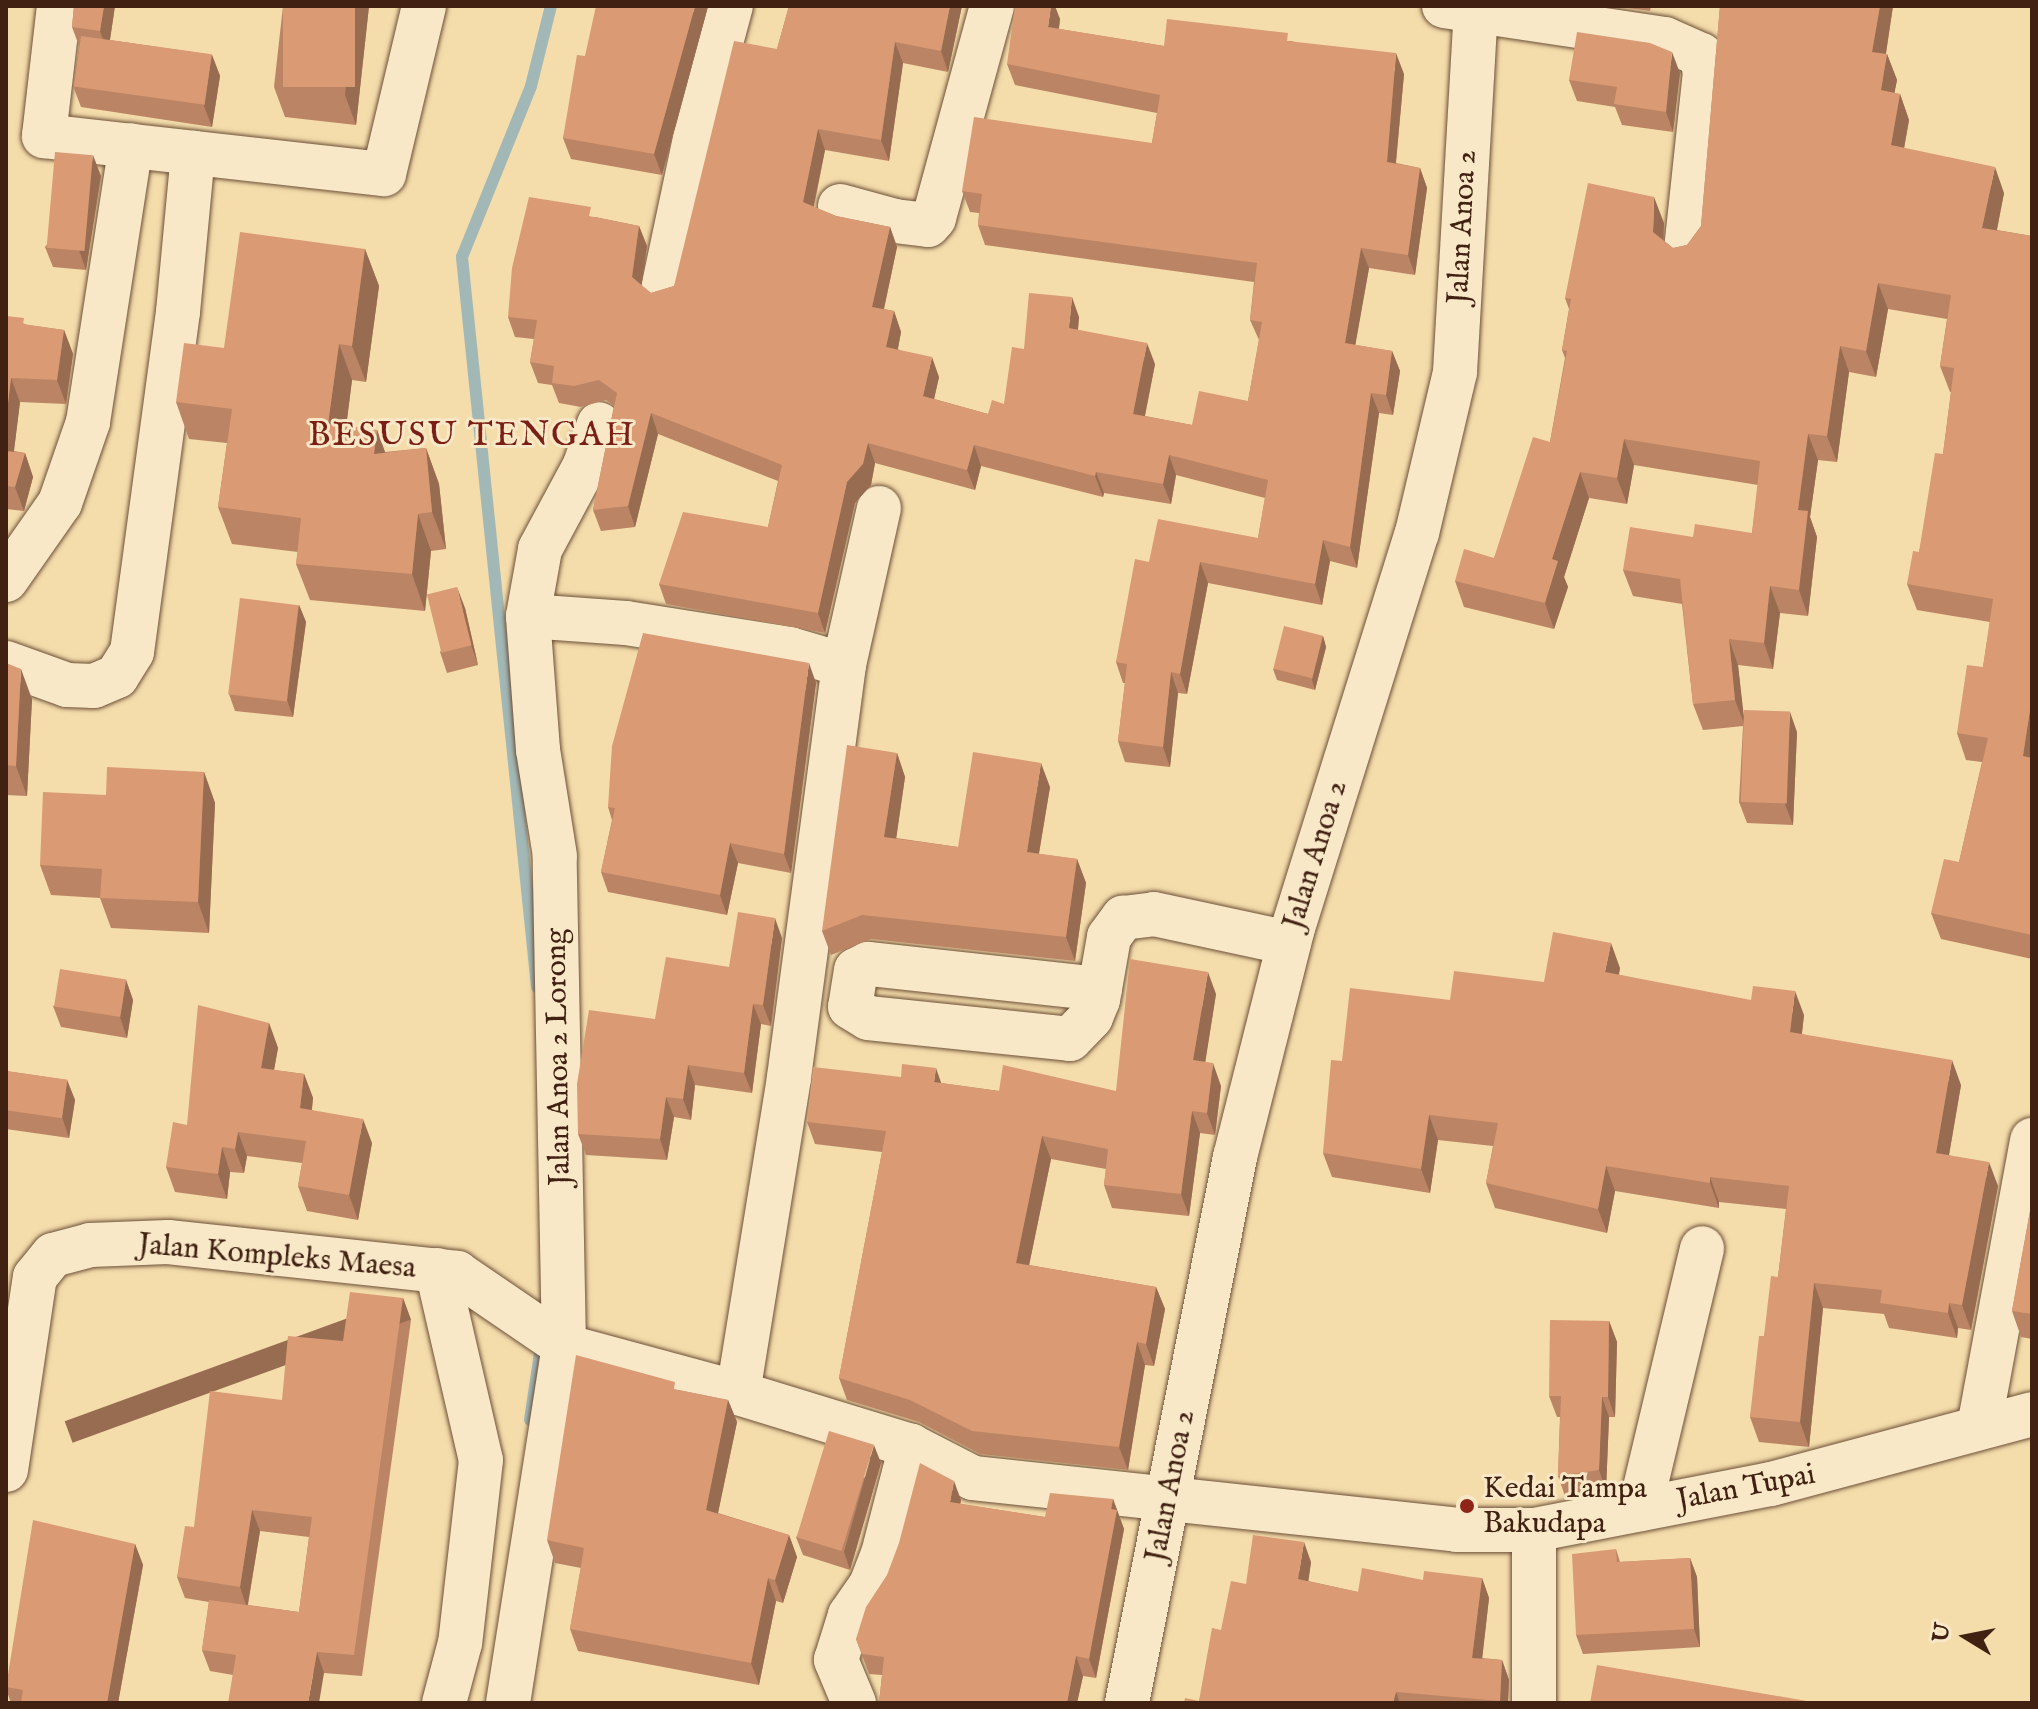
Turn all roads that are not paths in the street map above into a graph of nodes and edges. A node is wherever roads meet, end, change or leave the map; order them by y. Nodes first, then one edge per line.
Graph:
1 (59, 6) edge
2 (424, 6) edge
3 (731, 6) edge
4 (992, 6) edge
5 (1465, 7) edge
6 (131, 145) junction
7 (193, 153) junction
8 (840, 206) dead end
9 (1686, 249) edge
10 (663, 289) edge
11 (599, 424) dead end
12 (879, 508) dead end
13 (6, 580) edge
14 (528, 616) junction
15 (6, 663) edge
16 (844, 665) junction
17 (1289, 943) junction
18 (1100, 989) junction
19 (2032, 1140) edge
20 (1702, 1248) dead end
21 (447, 1272) junction
22 (564, 1346) junction
23 (738, 1393) junction
24 (2032, 1414) edge
25 (1979, 1427) junction
26 (911, 1446) junction
27 (6, 1470) edge
28 (1168, 1503) junction
29 (1640, 1509) junction
30 (1534, 1530) junction
31 (444, 1703) edge
32 (508, 1703) edge
33 (854, 1703) edge
34 (1127, 1703) edge
35 (1534, 1703) edge

1 - 6 street
2 - 7 street
3 - 10 street
4 - 8 street
5 - 9 street
5 - 17 street, Jalan Anoa 2
6 - 7 street
6 - 13 street
7 - 15 street
11 - 14 street, Jalan Anoa 2 Lorong
12 - 16 street
14 - 16 street
14 - 22 street, Jalan Anoa 2 Lorong
16 - 23 street
17 - 18 street
17 - 28 street, Jalan Anoa 2
18 - 18 street
19 - 25 street
20 - 29 street
21 - 22 street, Jalan Tupai
21 - 27 street, Jalan Kompleks Maesa
21 - 31 street, Jalan Kompleks Maesa
22 - 23 street, Jalan Tupai
22 - 32 street, Jalan Anoa 2 Lorong
23 - 26 street, Jalan Tupai
24 - 25 street, Jalan Tupai
25 - 29 street, Jalan Tupai
26 - 28 street, Jalan Tupai
26 - 33 street
28 - 30 street, Jalan Tupai
28 - 34 street, Jalan Anoa 2
29 - 30 street, Jalan Tupai
30 - 35 street

